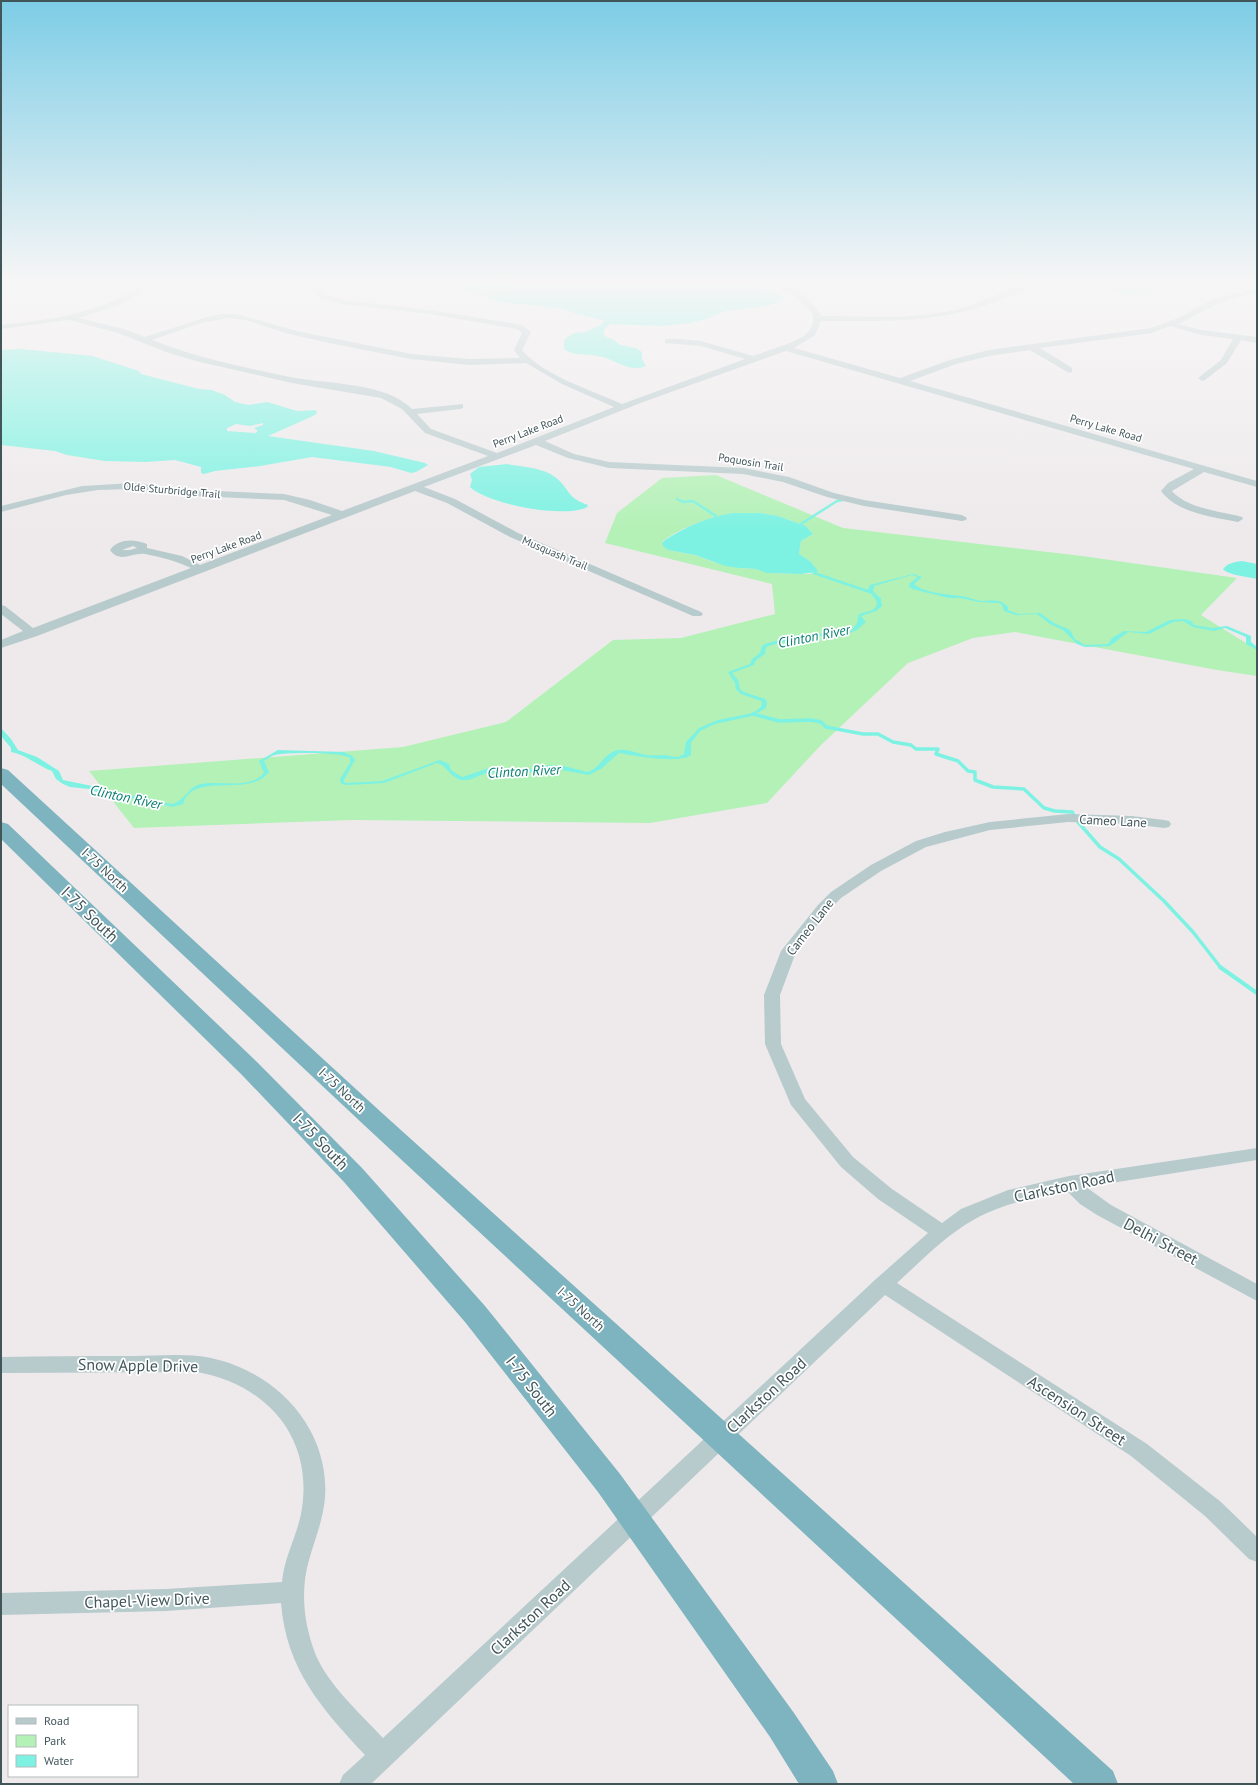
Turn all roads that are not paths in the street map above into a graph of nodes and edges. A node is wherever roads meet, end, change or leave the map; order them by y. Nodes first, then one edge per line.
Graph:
1 (228, 365) edge
2 (536, 365) edge
3 (733, 365) edge
4 (846, 365) edge
5 (945, 365) edge
6 (1061, 365) edge
7 (1221, 365) edge
8 (1069, 370) dead end
9 (1202, 378) dead end
10 (901, 381) junction
11 (460, 406) dead end
12 (622, 407) junction
13 (410, 412) junction
14 (536, 441) junction
15 (497, 456) junction
16 (1203, 468) junction
17 (1257, 484) edge
18 (414, 487) junction
19 (1, 509) edge
20 (343, 515) junction
21 (962, 518) dead end
22 (1238, 520) dead end
23 (141, 550) dead end
24 (201, 569) junction
25 (1, 608) edge
26 (697, 614) dead end
27 (33, 633) junction
28 (1, 644) edge
29 (1, 774) edge
30 (1164, 824) dead end
31 (1, 828) edge
32 (1257, 1154) edge
33 (1069, 1182) junction
34 (942, 1234) junction
35 (883, 1284) junction
36 (1257, 1293) edge
37 (1, 1365) edge
38 (1257, 1552) edge
39 (292, 1592) junction
40 (1, 1604) edge
41 (383, 1756) junction
42 (352, 1784) edge
43 (820, 1784) edge
44 (1100, 1784) edge

1 - 13 street
2 - 12 street
3 - 12 street, Perry Lake Road
4 - 10 street, Perry Lake Road
5 - 10 street
6 - 8 street
7 - 9 street
10 - 16 street, Perry Lake Road
11 - 13 street
12 - 14 street, Perry Lake Road
13 - 15 street
14 - 15 street, Perry Lake Road
14 - 21 street, Poquosin Trail
15 - 18 street, Perry Lake Road
16 - 17 street, Perry Lake Road
16 - 22 street
18 - 20 street, Perry Lake Road
18 - 26 street, Musquash Trail
19 - 20 street, Olde Sturbridge Trail
20 - 24 street, Perry Lake Road
23 - 24 street
24 - 27 street, Perry Lake Road
25 - 27 street
27 - 28 street, Perry Lake Road
29 - 44 highway, I-75 North
30 - 34 street, Cameo Lane
31 - 43 highway, I-75 South
32 - 33 street, Clarkston Road
33 - 34 street, Clarkston Road
33 - 36 street, Delhi Street
34 - 35 street, Clarkston Road
35 - 38 street, Ascension Street
35 - 41 street, Clarkston Road
37 - 39 street, Snow Apple Drive
39 - 40 street, Chapel-View Drive
39 - 41 street, Snow Apple Drive
41 - 42 street, Clarkston Road

